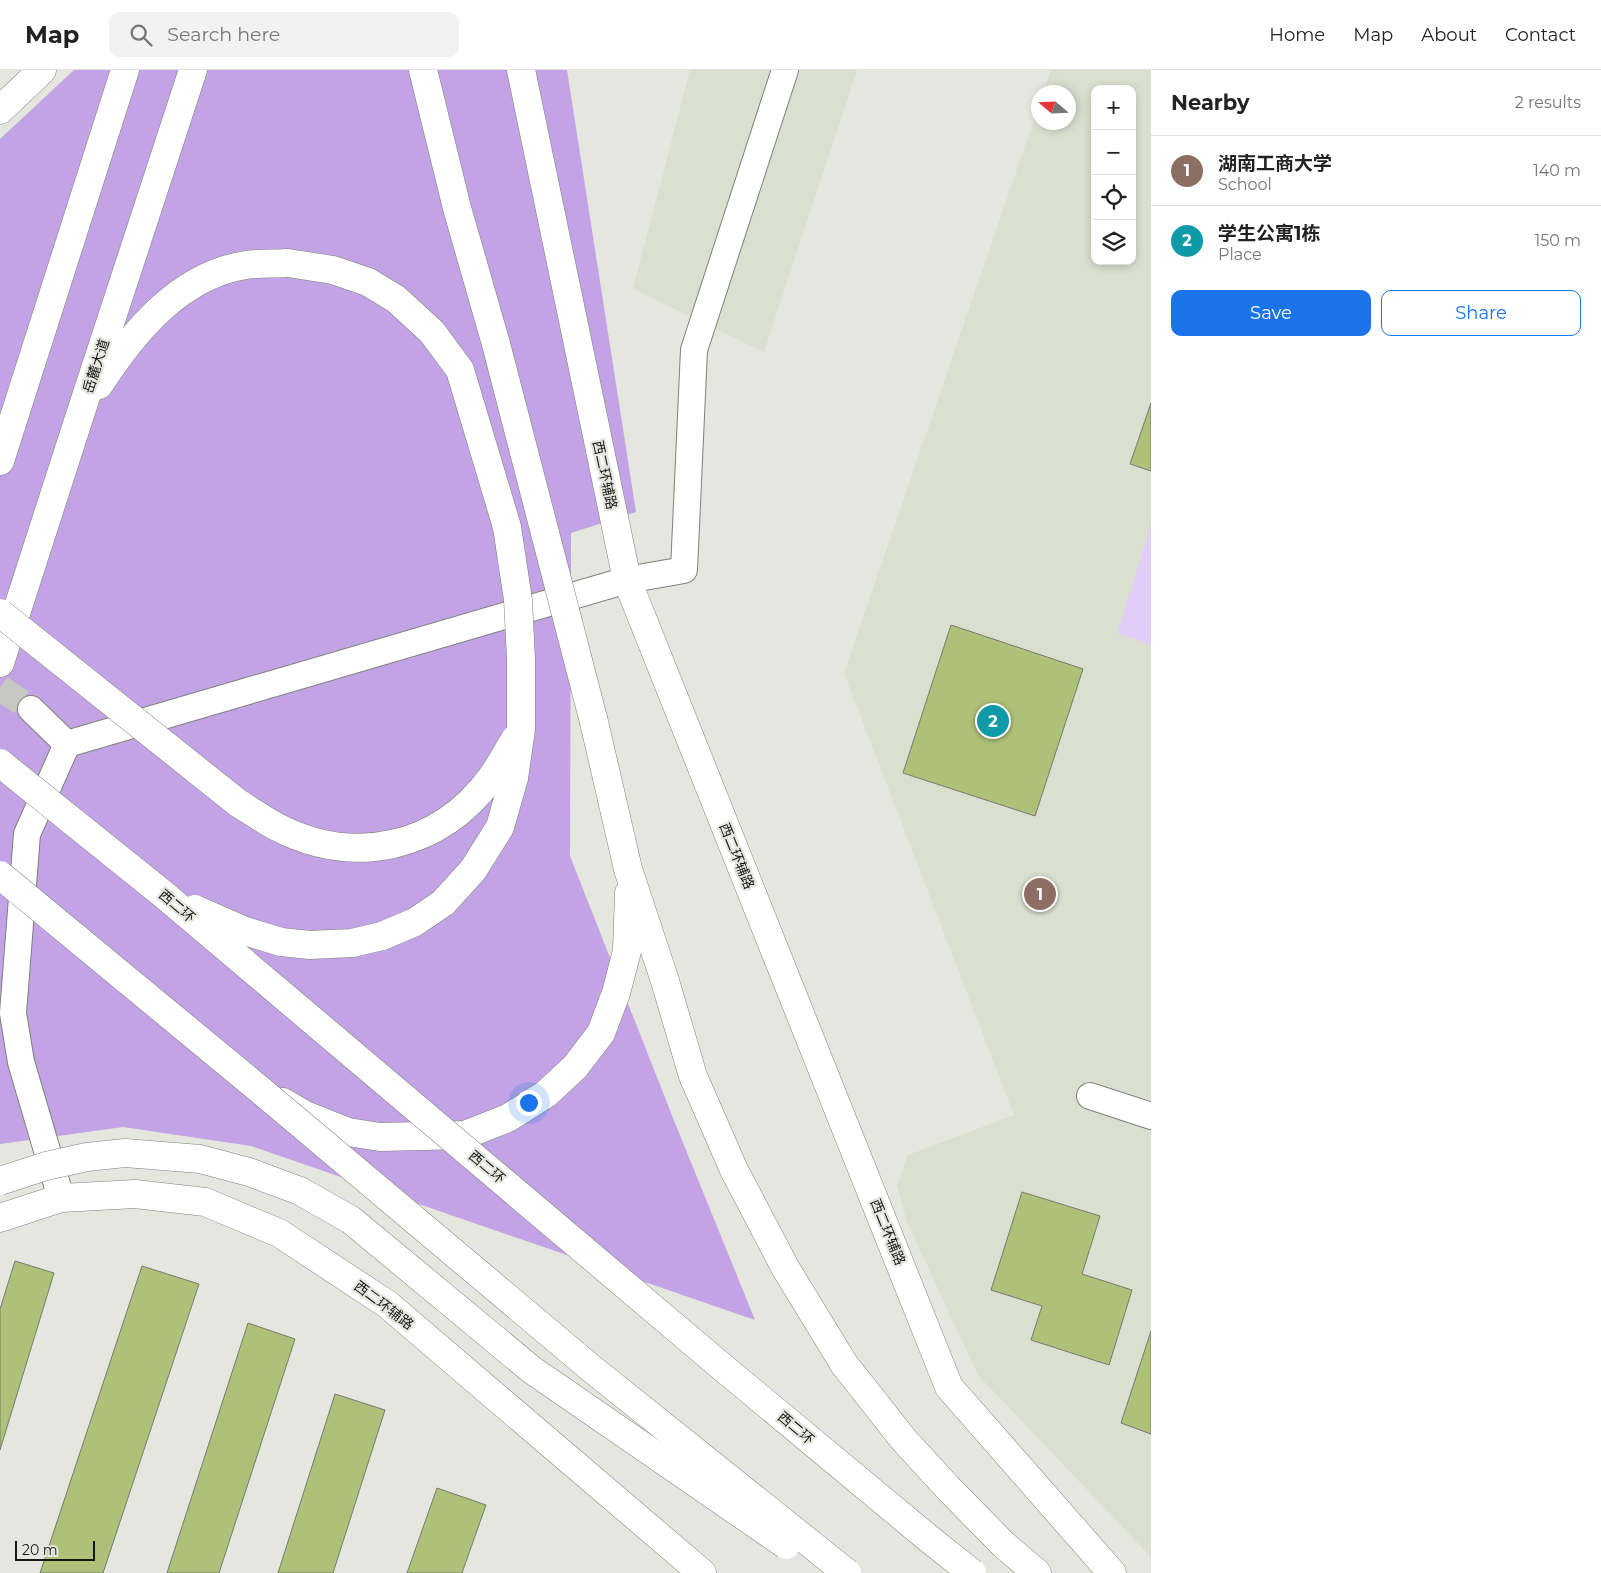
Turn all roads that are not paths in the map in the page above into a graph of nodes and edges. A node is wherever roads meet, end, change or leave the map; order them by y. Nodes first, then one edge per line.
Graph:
1 (42, 70) edge
2 (125, 70) edge
3 (193, 70) edge
4 (423, 70) edge
5 (521, 70) edge
6 (785, 70) edge
7 (0, 110) edge
8 (78, 418) junction
9 (0, 461) edge
10 (627, 580) junction
11 (0, 613) edge
12 (0, 664) edge
13 (31, 710) tunnel mouth
14 (521, 729) junction
15 (66, 744) junction
16 (0, 763) edge
17 (628, 869) junction
18 (0, 875) edge
19 (163, 894) junction
20 (259, 1089) junction
21 (1090, 1096) dead end
22 (1151, 1116) edge
23 (0, 1181) edge
24 (61, 1198) junction
25 (0, 1218) edge
26 (702, 1573) edge
27 (826, 1573) edge
28 (847, 1573) edge
29 (972, 1573) edge
30 (1037, 1573) edge
31 (1112, 1573) edge

1 - 7 main road
2 - 9 main road
3 - 8 main road, 岳麓大道
4 - 17 main road, bridge
5 - 10 main road, 西二环辅路
6 - 10 street
8 - 12 main road, 岳麓大道
8 - 14 main road, bridge
10 - 15 street
10 - 31 main road, 西二环辅路
11 - 14 main road, bridge
13 - 15 street
14 - 19 main road, bridge
15 - 24 street
16 - 19 main road, 西二环, bridge
17 - 20 main road, bridge
17 - 30 main road
18 - 20 main road, bridge
19 - 29 main road, 西二环, bridge
20 - 28 main road, bridge
21 - 22 street
23 - 27 main road, bridge
24 - 25 main road, 西二环辅路
24 - 26 main road, 西二环辅路

